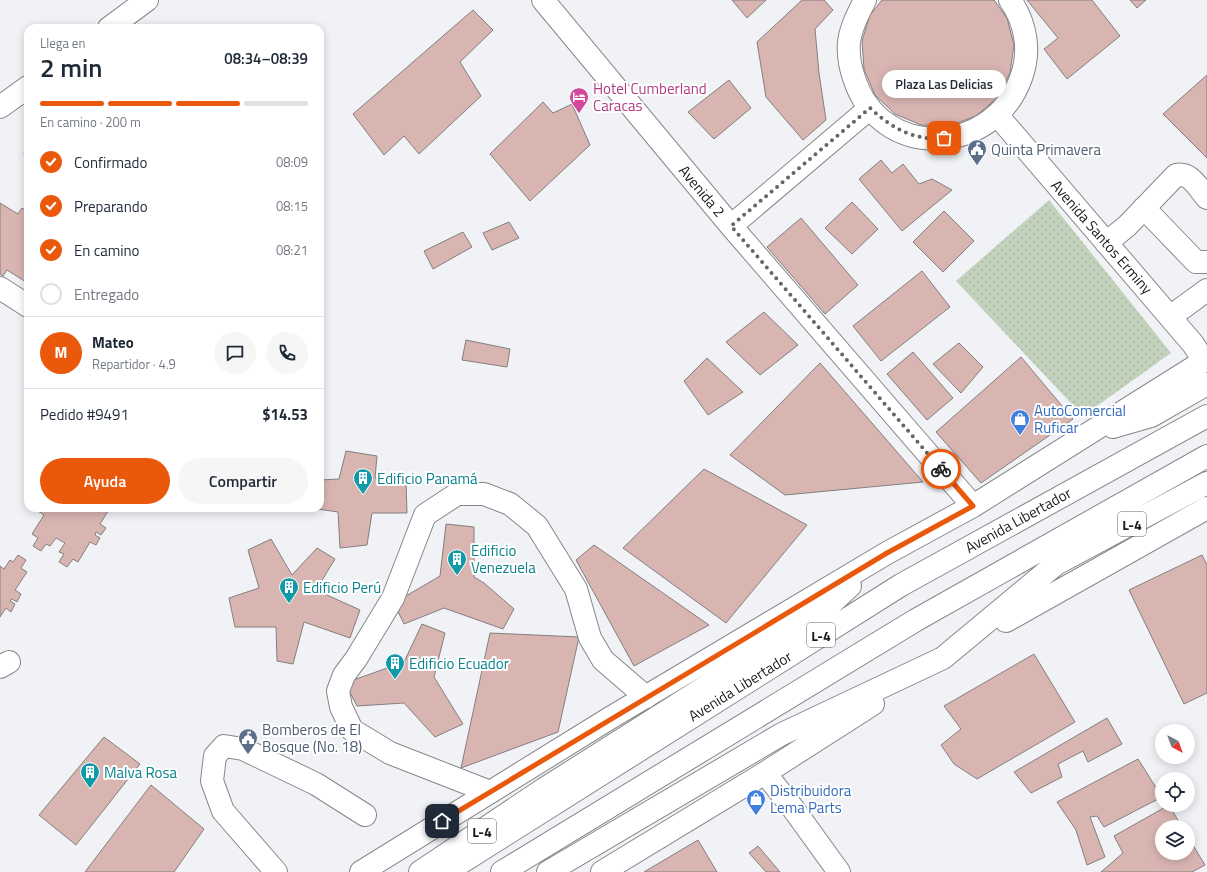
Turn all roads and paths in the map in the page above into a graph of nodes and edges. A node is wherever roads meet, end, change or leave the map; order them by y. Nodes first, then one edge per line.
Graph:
1 (147, 0) edge
2 (543, 0) edge
3 (865, 0) edge
4 (1010, 0) edge
5 (114, 24) edge
6 (24, 90) edge
7 (0, 107) edge
8 (870, 108) junction
9 (998, 116) junction
10 (1207, 198) edge
11 (1144, 208) junction
12 (731, 226) junction
13 (1106, 243) junction
14 (1207, 262) edge
15 (0, 288) edge
16 (1207, 290) edge
17 (24, 303) edge
18 (1170, 317) junction
19 (1206, 360) edge
20 (1207, 384) edge
21 (1207, 416) edge
22 (1087, 435) junction
23 (1207, 456) edge
24 (1207, 483) edge
25 (973, 506) junction
26 (1207, 508) edge
27 (887, 553) junction
28 (944, 658) junction
29 (646, 697) junction
30 (765, 774) junction
31 (490, 792) junction
32 (365, 815) dead end
33 (276, 872) edge
34 (361, 872) edge
35 (420, 872) edge
36 (446, 872) edge
37 (502, 872) edge
38 (548, 872) edge
39 (602, 872) edge
40 (839, 872) edge

1 - 5 main road
2 - 12 main road, Avenida 2
3 - 8 main road
4 - 9 main road
6 - 7 main road
8 - 9 main road
8 - 12 main road
9 - 13 main road, Avenida Santos Erminy
10 - 11 main road
11 - 13 main road
11 - 14 main road
12 - 25 main road, Avenida 2
13 - 18 main road, Avenida Santos Erminy
15 - 17 main road
16 - 18 main road
18 - 19 main road, Avenida Santos Erminy
19 - 22 main road, L-4
20 - 22 main road, L-4
21 - 36 main road, Avenida Libertador / L-4
22 - 25 main road, L-4
23 - 37 main road, L-4
24 - 28 main road, L-4
25 - 27 main road, L-4
26 - 28 main road, L-4
27 - 29 main road, L-4
27 - 35 main road, L-4
28 - 30 main road, L-4
28 - 38 main road, L-4
29 - 31 main road, L-4
29 - 31 main road
30 - 39 main road, L-4
30 - 40 main road
31 - 34 main road, L-4
32 - 33 main road

